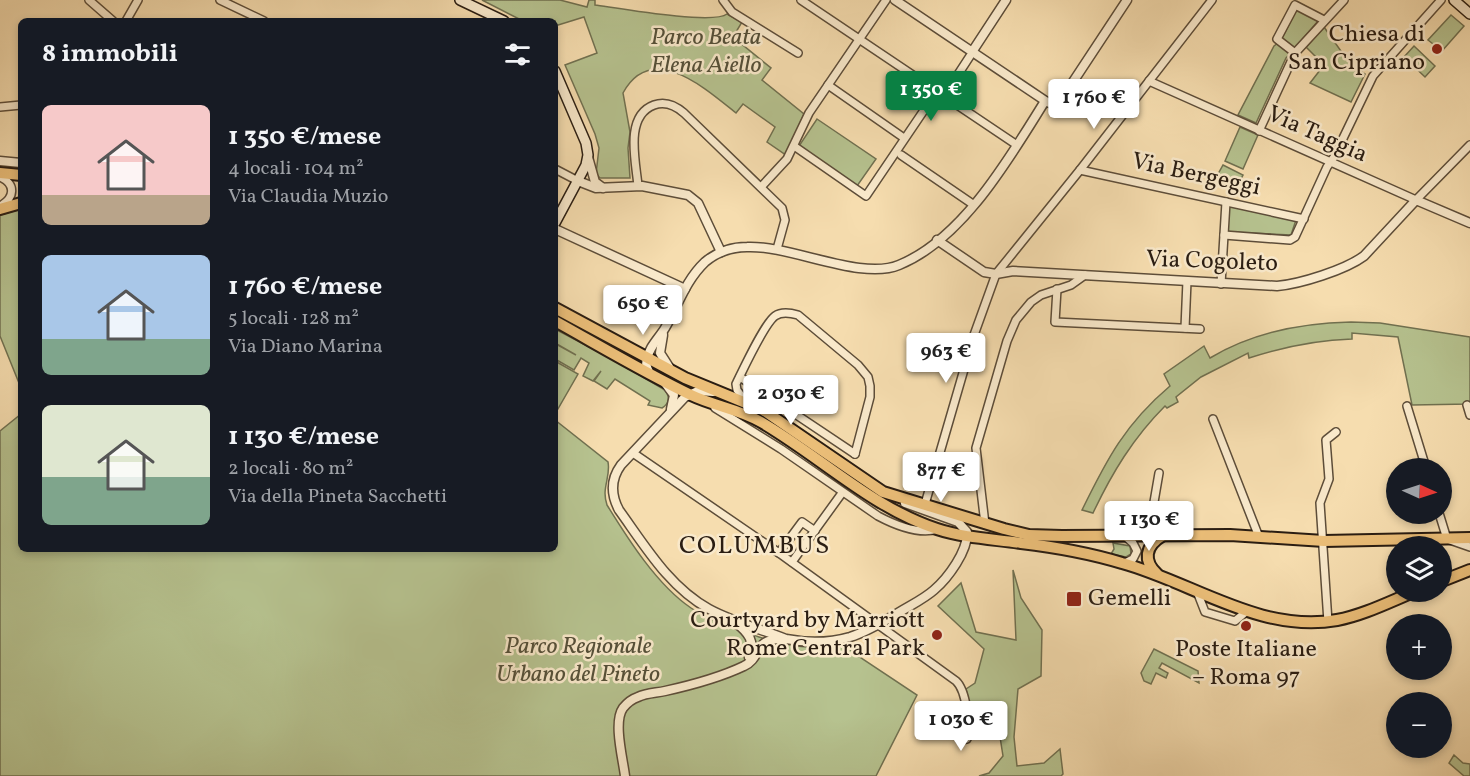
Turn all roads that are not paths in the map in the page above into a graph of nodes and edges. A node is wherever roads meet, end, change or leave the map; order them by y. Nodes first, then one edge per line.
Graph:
1 (89, 0) edge
2 (138, 0) edge
3 (220, 0) edge
4 (460, 0) edge
5 (723, 0) edge
6 (801, 0) edge
7 (886, 0) edge
8 (895, 0) edge
9 (1006, 0) edge
10 (1127, 0) edge
11 (1212, 0) edge
12 (1344, 0) edge
13 (1441, 0) edge
14 (1454, 0) edge
15 (1470, 14) edge
16 (110, 18) edge
17 (128, 18) edge
18 (258, 18) edge
19 (498, 18) edge
20 (1324, 20) junction
21 (860, 39) junction
22 (798, 53) dead end
23 (1295, 53) junction
24 (971, 54) junction
25 (558, 78) edge
26 (1149, 81) junction
27 (828, 85) junction
28 (940, 93) junction
29 (1045, 101) junction
30 (18, 105) edge
31 (0, 106) edge
32 (1258, 130) junction
33 (904, 138) junction
34 (1017, 145) junction
35 (1470, 145) edge
36 (794, 146) junction
37 (588, 155) junction
38 (901, 155) dead end
39 (1331, 162) junction
40 (0, 163) edge
41 (18, 163) edge
42 (1080, 170) junction
43 (558, 171) edge
44 (0, 175) edge
45 (18, 175) edge
46 (578, 181) junction
47 (638, 186) junction
48 (761, 187) junction
49 (603, 188) junction
50 (1416, 200) junction
51 (1226, 202) junction
52 (18, 204) edge
53 (974, 205) junction
54 (0, 207) edge
55 (558, 218) edge
56 (1304, 219) junction
57 (1470, 223) edge
58 (558, 230) edge
59 (1224, 235) junction
60 (938, 240) junction
61 (777, 249) junction
62 (721, 252) junction
63 (996, 274) junction
64 (1085, 275) junction
65 (1187, 281) junction
66 (1221, 284) junction
67 (685, 289) junction
68 (1056, 289) junction
69 (558, 310) edge
70 (558, 323) edge
71 (1185, 328) junction
72 (665, 329) junction
73 (1200, 329) dead end
74 (647, 358) junction
75 (649, 372) junction
76 (678, 375) junction
77 (740, 378) junction
78 (662, 379) junction
79 (723, 393) junction
80 (693, 396) junction
81 (746, 402) junction
82 (1467, 405) dead end
83 (1407, 406) dead end
84 (670, 413) junction
85 (1470, 415) edge
86 (1213, 419) dead end
87 (1336, 432) dead end
88 (633, 453) junction
89 (855, 454) junction
90 (834, 457) junction
91 (1423, 458) edge
92 (1159, 473) dead end
93 (884, 492) junction
94 (842, 493) junction
95 (925, 504) junction
96 (985, 524) junction
97 (938, 529) junction
98 (814, 531) junction
99 (967, 536) junction
100 (1162, 536) junction
101 (1126, 537) junction
102 (1148, 537) junction
103 (1259, 537) junction
104 (1452, 538) edge
105 (1470, 538) edge
106 (1386, 539) edge
107 (1452, 540) edge
108 (1324, 541) junction
109 (1470, 547) edge
110 (779, 553) junction
111 (792, 562) junction
112 (1125, 563) junction
113 (1470, 570) edge
114 (1158, 576) junction
115 (1452, 577) edge
116 (1388, 602) edge
117 (731, 619) junction
118 (1328, 622) junction
119 (880, 624) junction
120 (786, 639) junction
121 (741, 667) junction
122 (965, 711) dead end
123 (625, 776) edge

1 - 16 street
2 - 17 street
3 - 18 street
4 - 19 main road
5 - 22 street
6 - 21 street
7 - 21 street
8 - 24 street
9 - 24 street
10 - 29 street
11 - 26 street
12 - 20 street
13 - 39 street
14 - 15 main road
20 - 23 street
20 - 23 street
21 - 27 street
21 - 28 street
23 - 32 street
24 - 28 street
24 - 29 street
25 - 37 main road
26 - 32 street, Via Taggia
26 - 42 street
27 - 33 street
27 - 36 street
28 - 33 street
28 - 34 street
29 - 34 street
30 - 31 street
32 - 39 street, Via Taggia
33 - 36 street
34 - 53 street
35 - 50 street
36 - 48 street
37 - 46 main road
37 - 49 street
38 - 53 street
39 - 50 street, Via Taggia
39 - 56 street
40 - 41 street
42 - 51 street, Via Bergeggi
42 - 63 street
43 - 46 street
44 - 45 main road
44 - 54 street
46 - 49 street
46 - 55 main road
47 - 48 street
47 - 49 street
47 - 62 street
48 - 61 street
50 - 57 street, Via Taggia
50 - 66 street, Via Cogoleto
51 - 56 street, Via Bergeggi
51 - 59 street
52 - 54 main road
53 - 60 street
56 - 59 street
58 - 67 street
59 - 66 street
60 - 61 street
60 - 63 street, Via Cogoleto
61 - 62 street
62 - 67 street
63 - 64 street, Via Cogoleto
63 - 95 street
64 - 65 street, Via Cogoleto
64 - 68 street
65 - 66 street, Via Cogoleto
65 - 71 street
67 - 72 street
68 - 71 street
68 - 96 street
69 - 74 main road
70 - 75 main road
71 - 73 street
72 - 74 street
72 - 76 street
74 - 75 street
74 - 76 main road
75 - 78 main road
76 - 79 main road
77 - 81 street
77 - 89 street
77 - 89 street
78 - 80 main road
78 - 84 street
79 - 80 street
79 - 81 main road
80 - 84 street
80 - 94 street
80 - 97 main road
81 - 90 main road
82 - 85 street
83 - 91 street
84 - 88 street
86 - 103 street
87 - 108 street
88 - 110 street
88 - 117 street
89 - 90 street
90 - 93 main road
92 - 102 street
93 - 95 main road
93 - 99 street
94 - 97 street
94 - 98 street
95 - 96 main road
96 - 101 main road
97 - 99 main road
98 - 110 street
98 - 111 street
99 - 112 main road
99 - 119 street
100 - 102 main road
100 - 103 main road
100 - 114 main road
101 - 102 main road
101 - 112 street
103 - 108 main road
104 - 105 main road
106 - 108 main road
107 - 109 street
108 - 118 street
110 - 111 street
111 - 119 street
112 - 114 main road
113 - 115 main road
114 - 118 main road
116 - 118 main road
117 - 120 street
117 - 121 street
119 - 120 street
119 - 122 street
120 - 121 street
121 - 123 street

